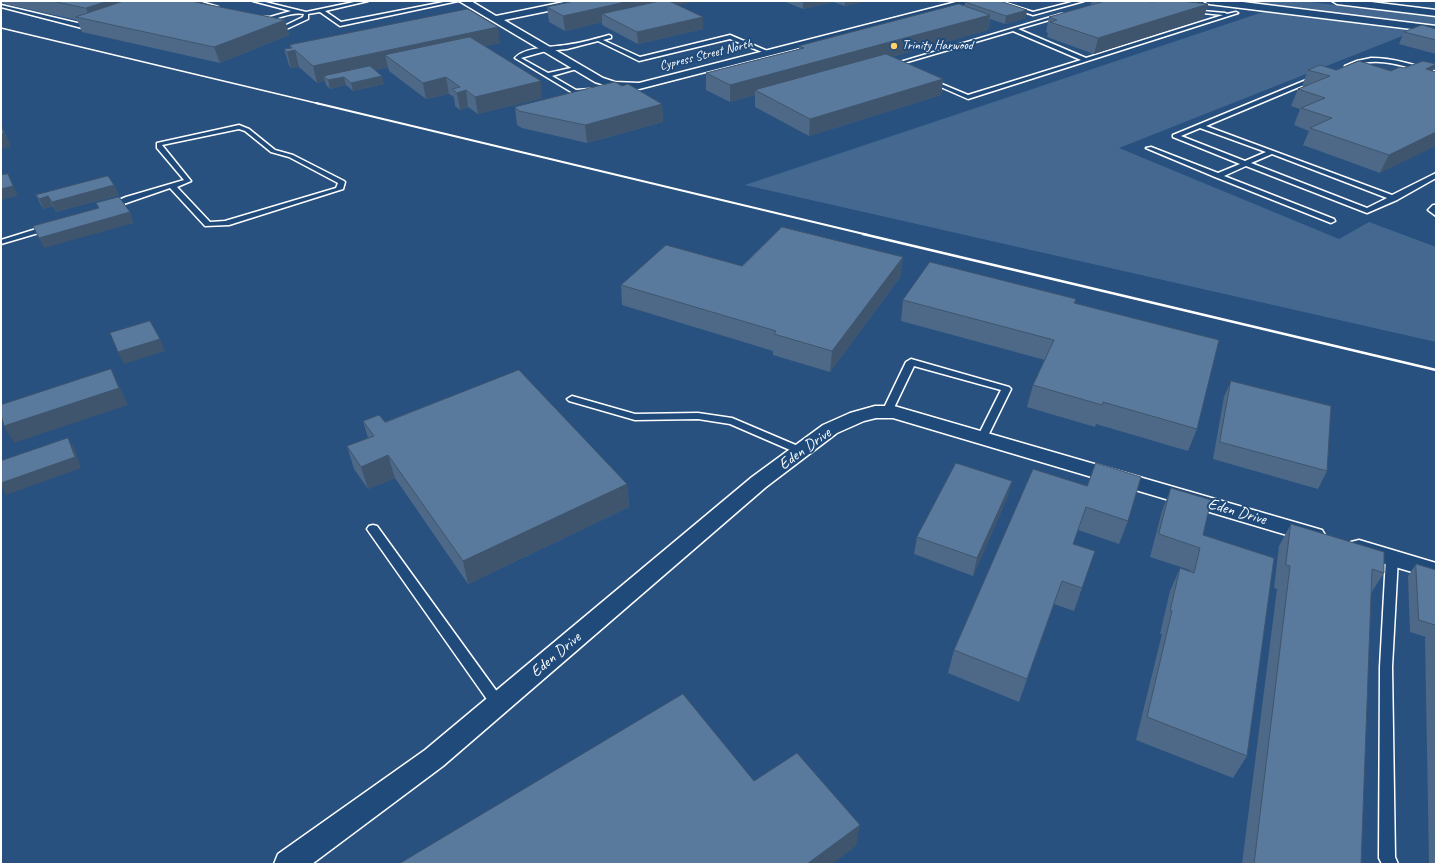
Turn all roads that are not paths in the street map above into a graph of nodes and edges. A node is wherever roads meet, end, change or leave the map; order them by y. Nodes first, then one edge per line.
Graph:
1 (192, 1) edge
2 (256, 1) edge
3 (276, 1) edge
4 (366, 1) edge
5 (456, 1) edge
6 (464, 1) edge
7 (582, 1) edge
8 (971, 1) edge
9 (994, 1) edge
10 (1082, 1) edge
11 (1209, 1) edge
12 (1337, 1) edge
13 (1420, 1) edge
14 (1436, 3) edge
15 (268, 4) junction
16 (1, 6) edge
17 (221, 8) edge
18 (545, 9) junction
19 (1237, 9) junction
20 (321, 10) junction
21 (1188, 10) edge
22 (297, 11) junction
23 (306, 13) junction
24 (1069, 13) edge
25 (1436, 13) edge
26 (554, 14) edge
27 (256, 16) edge
28 (495, 19) junction
29 (99, 22) edge
30 (282, 29) edge
31 (1013, 29) junction
32 (1436, 29) edge
33 (610, 37) dead end
34 (597, 40) junction
35 (546, 49) junction
36 (769, 53) junction
37 (1086, 60) junction
38 (578, 67) junction
39 (1341, 69) edge
40 (904, 70) edge
41 (1436, 74) edge
42 (548, 75) junction
43 (1320, 77) edge
44 (922, 78) edge
45 (614, 85) junction
46 (1201, 126) junction
47 (1149, 148) dead end
48 (1272, 152) junction
49 (1247, 163) junction
50 (1436, 175) edge
51 (1217, 176) junction
52 (172, 186) junction
53 (1394, 198) junction
54 (1436, 207) edge
55 (101, 209) edge
56 (1436, 214) edge
57 (1331, 221) dead end
58 (59, 224) edge
59 (1, 242) edge
60 (572, 399) dead end
61 (887, 412) junction
62 (982, 438) junction
63 (801, 451) junction
64 (373, 529) dead end
65 (1392, 558) junction
66 (1436, 571) edge
67 (498, 704) junction
68 (288, 864) edge
69 (1390, 864) edge

1 - 17 lane
2 - 15 lane
3 - 15 lane
4 - 20 lane
5 - 20 lane
6 - 28 street, Cypress Street North
7 - 18 street
8 - 36 street, Cypress Street North
9 - 10 lane
11 - 19 main road
12 - 25 main road
13 - 14 main road
15 - 22 lane
16 - 29 lane
18 - 26 lane
18 - 28 street
19 - 21 lane
19 - 32 main road
19 - 37 lane
20 - 23 lane
22 - 23 lane
22 - 27 lane
23 - 30 lane
24 - 31 lane
28 - 35 street, Cypress Street North
31 - 37 lane
31 - 40 lane
33 - 34 lane
34 - 35 lane
34 - 36 lane
35 - 38 street, Cypress Street North
35 - 42 lane
36 - 45 street, Cypress Street North
37 - 44 lane
38 - 42 lane
38 - 45 street, Cypress Street North
39 - 41 lane
42 - 45 lane
43 - 46 lane
46 - 48 lane
46 - 49 lane
47 - 51 lane
48 - 49 lane
48 - 53 lane
49 - 51 lane
49 - 53 lane
50 - 53 lane
51 - 57 lane
52 - 52 lane
52 - 55 lane
54 - 56 lane
58 - 59 lane
60 - 63 lane
61 - 62 street, Eden Drive
61 - 62 lane
61 - 63 street, Eden Drive
62 - 65 street, Eden Drive
63 - 67 street, Eden Drive
64 - 67 lane
65 - 66 street, Eden Drive
65 - 69 lane
67 - 68 street, Eden Drive

